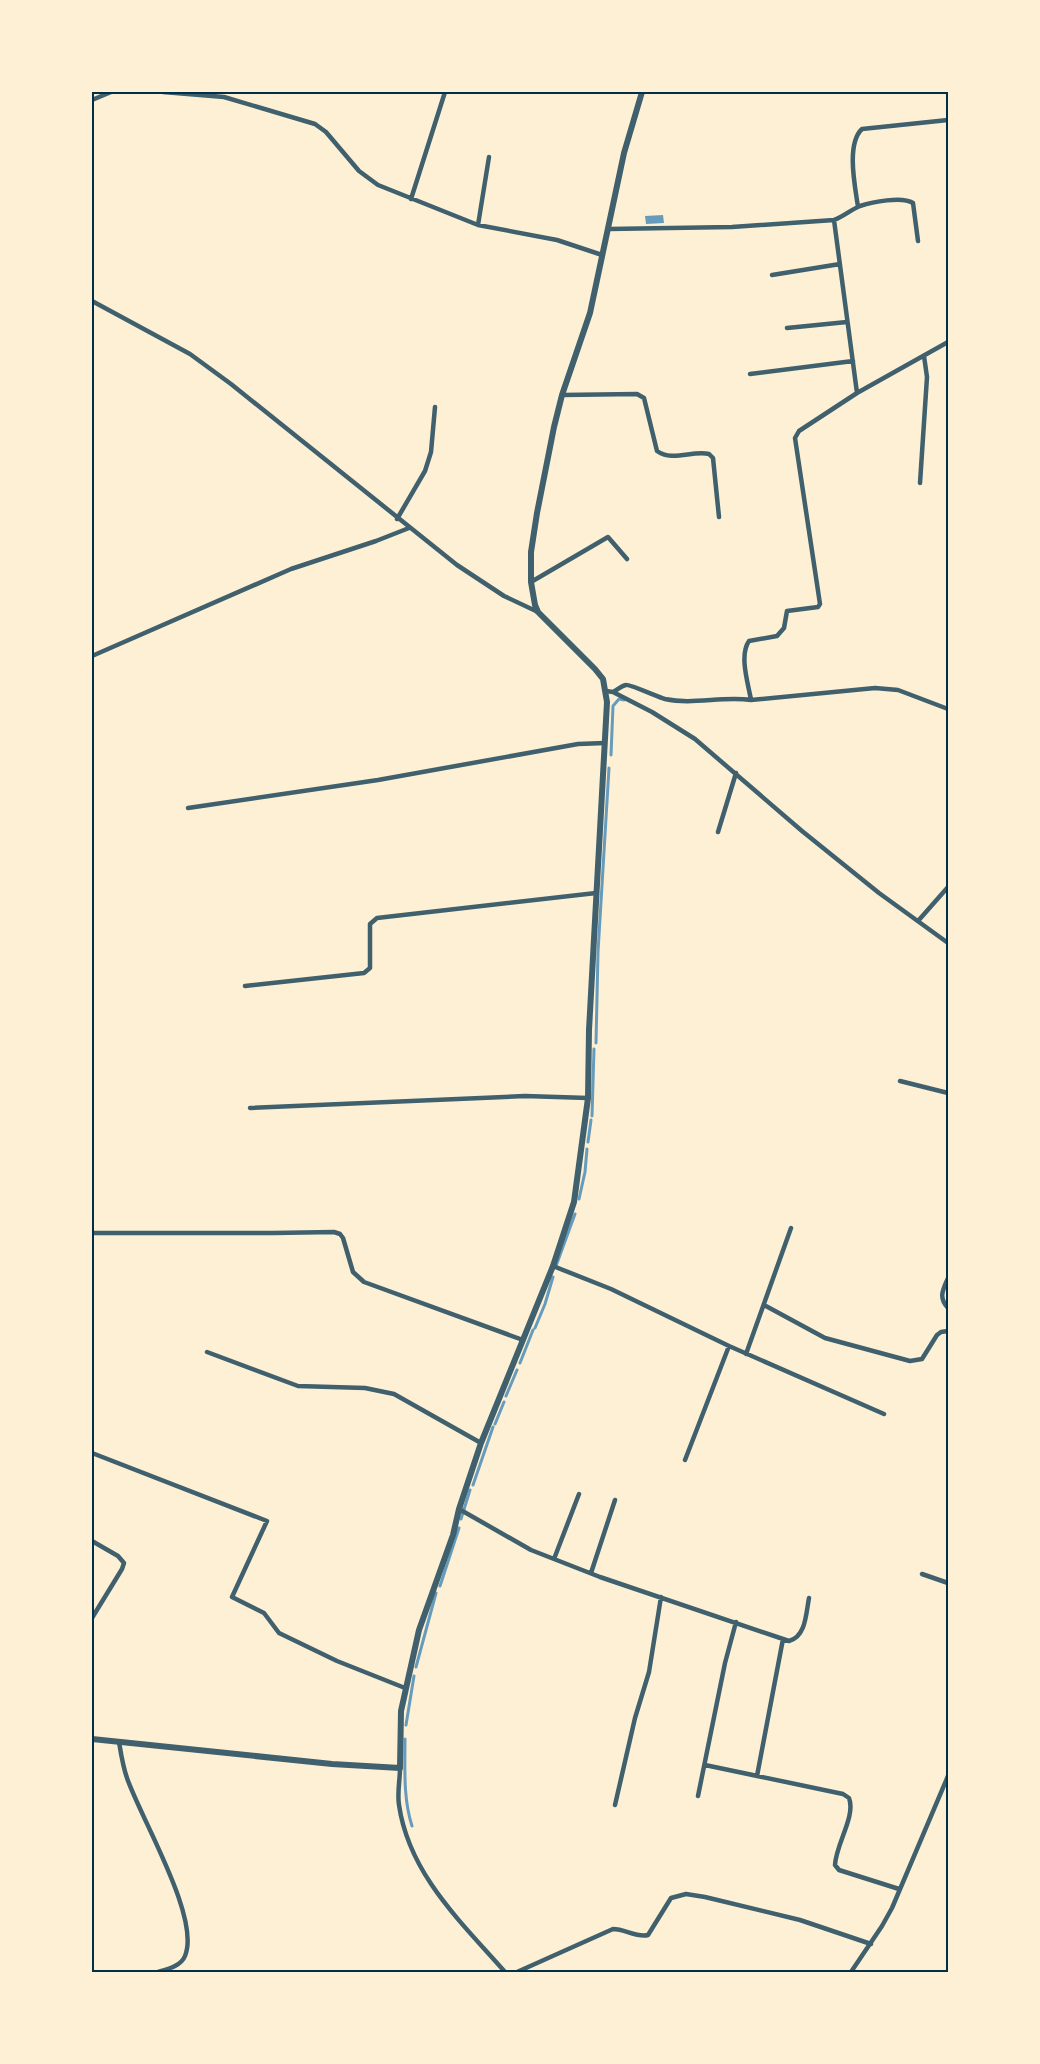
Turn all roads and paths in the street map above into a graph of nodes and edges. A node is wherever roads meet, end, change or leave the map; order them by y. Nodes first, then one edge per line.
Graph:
1 (111, 92) edge
2 (163, 92) edge
3 (445, 92) edge
4 (642, 92) edge
5 (92, 100) edge
6 (948, 120) edge
7 (489, 157) dead end
8 (411, 199) junction
9 (858, 207) junction
10 (834, 220) junction
11 (478, 225) junction
12 (609, 229) junction
13 (918, 241) dead end
14 (602, 255) junction
15 (840, 264) junction
16 (772, 275) dead end
17 (92, 301) edge
18 (847, 322) junction
19 (787, 328) dead end
20 (948, 342) edge
21 (924, 356) junction
22 (853, 361) junction
23 (750, 374) dead end
24 (857, 393) junction
25 (562, 395) junction
26 (435, 407) dead end
27 (920, 483) dead end
28 (719, 517) dead end
29 (397, 519) junction
30 (409, 528) junction
31 (627, 559) dead end
32 (531, 582) junction
33 (538, 612) junction
34 (92, 656) edge
35 (610, 692) junction
36 (751, 700) junction
37 (948, 709) edge
38 (605, 743) junction
39 (736, 773) junction
40 (188, 808) dead end
41 (718, 832) dead end
42 (948, 886) edge
43 (596, 893) junction
44 (918, 921) junction
45 (948, 943) edge
46 (245, 986) dead end
47 (900, 1081) dead end
48 (948, 1093) edge
49 (588, 1098) junction
50 (250, 1108) dead end
51 (791, 1228) dead end
52 (92, 1233) edge
53 (553, 1266) junction
54 (948, 1278) edge
55 (764, 1305) junction
56 (948, 1308) edge
57 (948, 1331) edge
58 (524, 1340) junction
59 (729, 1346) junction
60 (207, 1352) dead end
61 (746, 1354) junction
62 (884, 1414) dead end
63 (481, 1443) junction
64 (92, 1453) edge
65 (685, 1460) dead end
66 (579, 1494) dead end
67 (615, 1500) dead end
68 (459, 1509) junction
69 (92, 1541) edge
70 (554, 1559) junction
71 (591, 1573) junction
72 (922, 1574) dead end
73 (948, 1583) edge
74 (661, 1597) junction
75 (809, 1598) dead end
76 (92, 1618) edge
77 (736, 1622) junction
78 (783, 1639) junction
79 (405, 1688) junction
80 (92, 1739) edge
81 (119, 1742) junction
82 (705, 1765) junction
83 (400, 1768) junction
84 (757, 1776) junction
85 (948, 1776) edge
86 (698, 1796) dead end
87 (615, 1805) dead end
88 (899, 1889) junction
89 (871, 1944) junction
90 (158, 1972) edge
91 (505, 1972) edge
92 (517, 1972) edge
93 (851, 1972) edge

1 - 5 street
2 - 8 street
3 - 8 street
4 - 12 street
6 - 9 street
7 - 11 street
8 - 11 street
9 - 10 street
9 - 13 street
10 - 12 street
10 - 15 street
11 - 14 street
12 - 14 street
14 - 25 street
15 - 16 street
15 - 18 street
17 - 29 street
18 - 19 street
18 - 22 street
20 - 21 street
21 - 24 street
21 - 27 street
22 - 23 street
22 - 24 street
24 - 36 street
25 - 28 street
25 - 32 street
26 - 29 street
29 - 30 street
30 - 33 street
30 - 34 street
31 - 32 street
32 - 33 street
33 - 35 street
35 - 36 street
35 - 38 street
35 - 39 street
36 - 37 street
38 - 40 street
38 - 43 street
39 - 41 street
39 - 44 street
42 - 44 street
43 - 46 street
43 - 49 street
44 - 45 street
47 - 48 street
49 - 50 street
49 - 53 street
51 - 55 street
52 - 58 street
53 - 58 street
53 - 59 street
54 - 56 street
55 - 57 street
55 - 61 street
58 - 63 street
59 - 61 street
59 - 65 street
60 - 63 street
61 - 62 street
63 - 68 street
64 - 79 street
66 - 70 street
67 - 71 street
68 - 70 street
68 - 79 street
69 - 76 street
70 - 71 street
71 - 74 street
72 - 73 street
74 - 77 street
74 - 87 street
75 - 78 street
77 - 78 street
77 - 82 street
78 - 84 street
79 - 83 street
80 - 81 street
81 - 83 street
81 - 90 street
82 - 84 street
82 - 86 street
83 - 91 street
84 - 88 street
85 - 88 street
88 - 89 street
89 - 92 street
89 - 93 street

